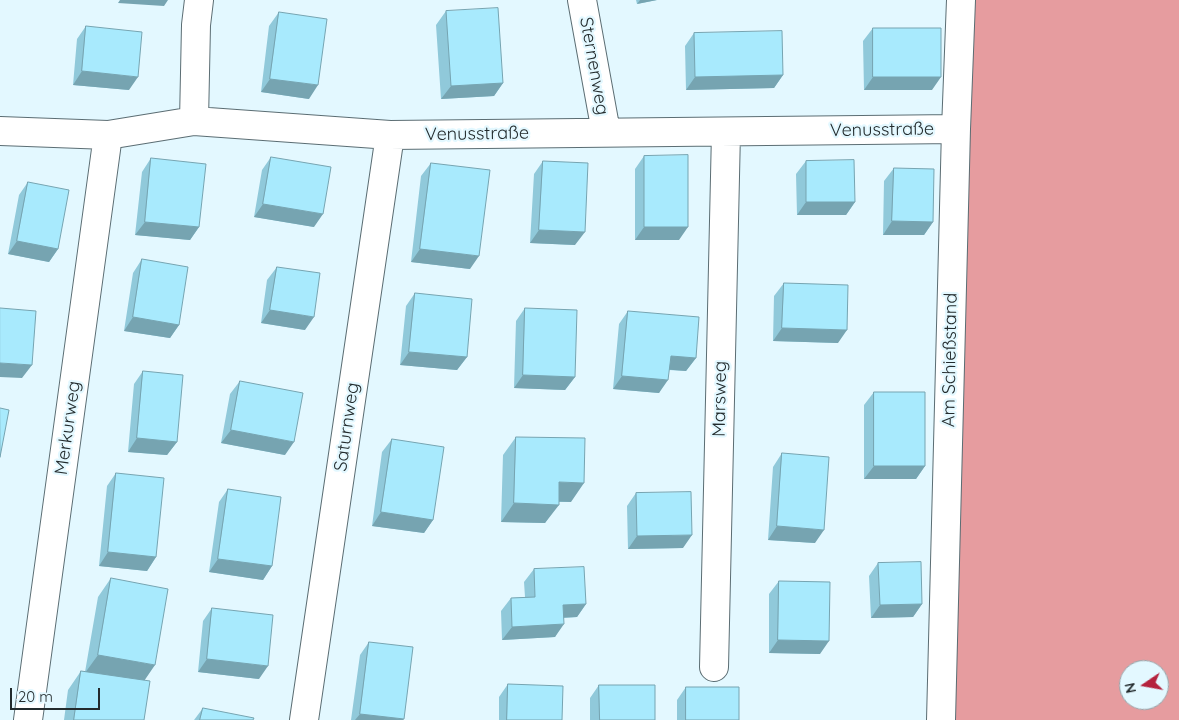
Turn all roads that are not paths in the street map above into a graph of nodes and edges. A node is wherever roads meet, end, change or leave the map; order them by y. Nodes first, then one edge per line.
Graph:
1 (199, 0) edge
2 (582, 0) edge
3 (961, 0) edge
4 (194, 121) junction
5 (956, 129) junction
6 (0, 131) edge
7 (606, 132) junction
8 (726, 132) junction
9 (390, 135) junction
10 (108, 136) junction
11 (714, 667) dead end
12 (28, 720) edge
13 (304, 720) edge
14 (941, 720) edge

1 - 4 street
2 - 7 street, Sternenweg
3 - 5 street, Am Schießstand
4 - 9 street, Venusstraße
4 - 10 street, Venusstraße
5 - 8 street, Venusstraße
5 - 14 street, Am Schießstand
6 - 10 street, Venusstraße
7 - 8 street, Venusstraße
7 - 9 street, Venusstraße
8 - 11 street, Marsweg
9 - 13 street, Saturnweg
10 - 12 street, Merkurweg

